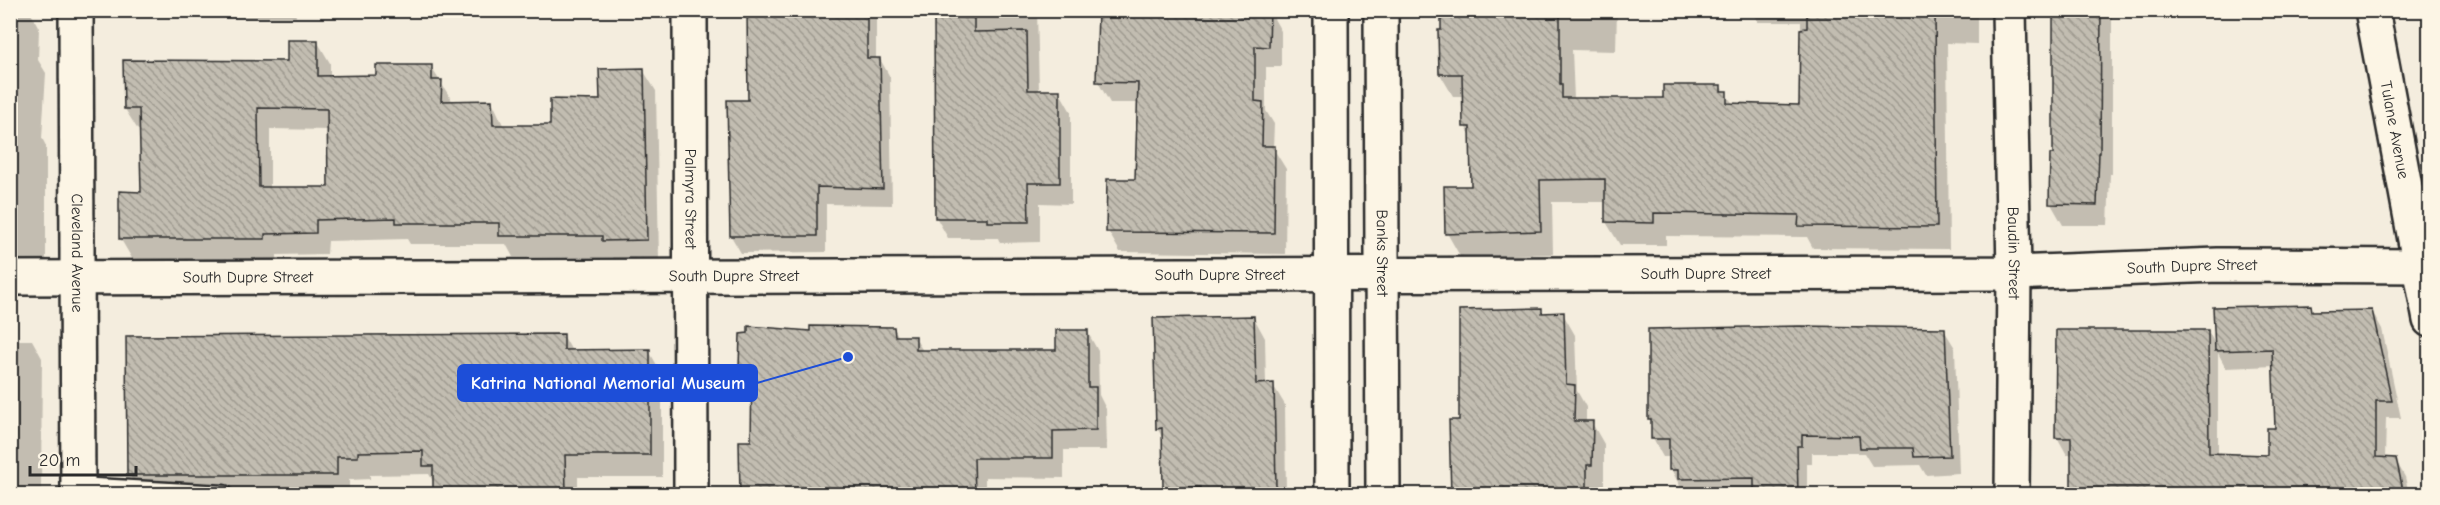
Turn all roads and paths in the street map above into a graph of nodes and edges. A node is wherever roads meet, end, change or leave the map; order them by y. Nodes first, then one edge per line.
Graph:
1 (76, 10) edge
2 (690, 10) edge
3 (1331, 10) edge
4 (1382, 10) edge
5 (2009, 10) edge
6 (2372, 10) edge
7 (2425, 266) edge
8 (2014, 273) junction
9 (1332, 275) junction
10 (1382, 275) junction
11 (692, 276) junction
12 (10, 278) edge
13 (76, 279) junction
14 (2430, 320) edge
15 (77, 490) edge
16 (224, 495) edge
17 (691, 495) edge
18 (1332, 495) edge
19 (1383, 495) edge
20 (2012, 495) edge

1 - 13 street, Cleveland Avenue
2 - 11 street, Palmyra Street
3 - 9 street
4 - 10 street, Banks Street
5 - 8 street, Baudin Street
6 - 7 street, Tulane Avenue
7 - 8 street, South Dupre Street
7 - 14 street, Tulane Avenue
8 - 10 street, South Dupre Street
8 - 20 street, Baudin Street
9 - 10 street, South Dupre Street
9 - 11 street, South Dupre Street
9 - 18 street
10 - 19 street, Banks Street
11 - 13 street, South Dupre Street
11 - 17 street, Palmyra Street
12 - 13 street, South Dupre Street
13 - 15 street, Cleveland Avenue
15 - 16 lane

